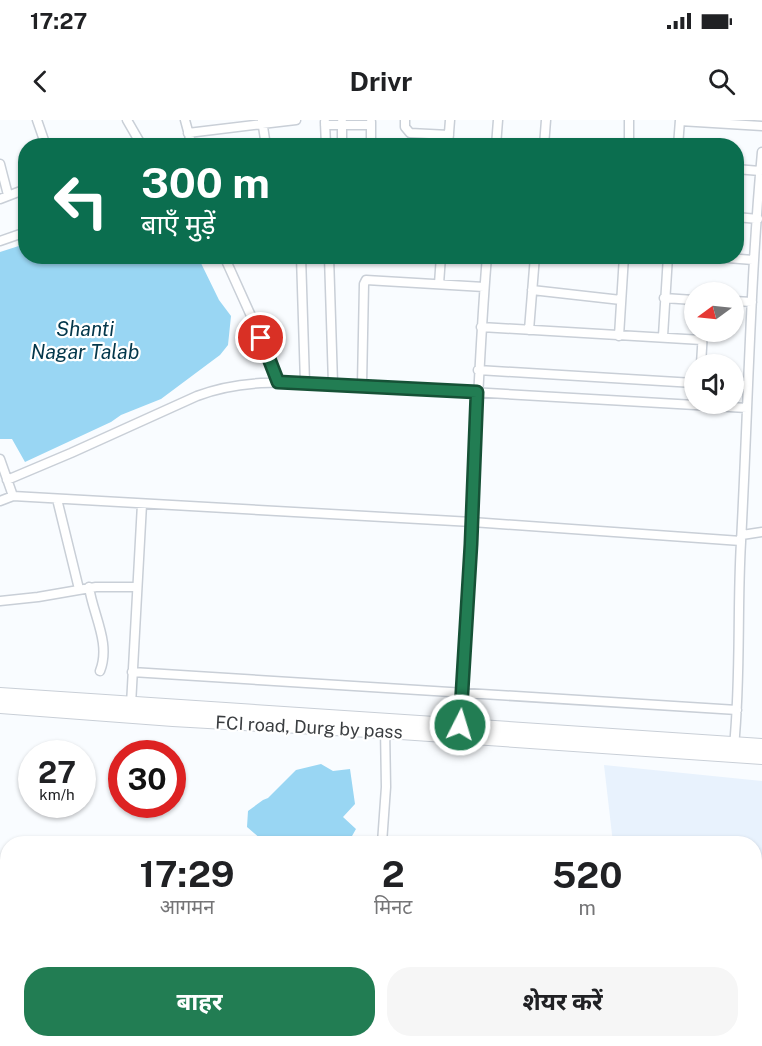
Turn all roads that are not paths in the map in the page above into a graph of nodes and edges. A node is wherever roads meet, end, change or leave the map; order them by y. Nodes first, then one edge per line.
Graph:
1 (38, 120) edge
2 (127, 120) edge
3 (185, 120) edge
4 (285, 120) edge
5 (296, 120) edge
6 (405, 120) edge
7 (450, 120) edge
8 (498, 120) edge
9 (546, 120) edge
10 (629, 120) edge
11 (263, 121) edge
12 (680, 121) edge
13 (714, 121) edge
14 (371, 122) edge
15 (325, 123) edge
16 (342, 123) edge
17 (232, 124) edge
18 (762, 126) edge
19 (188, 133) junction
20 (448, 135) joint
21 (44, 138) edge
22 (137, 138) edge
23 (190, 138) edge
24 (265, 138) edge
25 (326, 138) edge
26 (371, 138) edge
27 (497, 138) edge
28 (545, 138) edge
29 (628, 138) edge
30 (679, 138) edge
31 (762, 152) edge
32 (0, 164) edge
33 (744, 170) edge
34 (760, 171) junction
35 (4, 197) edge
36 (744, 218) edge
37 (758, 219) junction
38 (18, 235) edge
39 (0, 242) edge
40 (744, 259) edge
41 (753, 260) junction
42 (228, 264) edge
43 (301, 264) edge
44 (329, 264) edge
45 (440, 264) edge
46 (486, 264) edge
47 (534, 264) edge
48 (623, 264) edge
49 (667, 264) edge
50 (439, 284) junction
51 (484, 287) junction
52 (532, 290) junction
53 (664, 298) junction
54 (684, 299) edge
55 (621, 300) junction
56 (744, 302) edge
57 (752, 302) junction
58 (481, 327) junction
59 (529, 330) junction
60 (619, 336) junction
61 (663, 336) junction
62 (684, 336) edge
63 (478, 370) junction
64 (278, 382) junction
65 (304, 382) junction
66 (684, 382) edge
67 (333, 384) junction
68 (362, 386) junction
69 (744, 386) edge
70 (748, 386) junction
71 (477, 392) junction
72 (684, 403) edge
73 (744, 408) edge
74 (747, 408) junction
75 (0, 459) edge
76 (8, 480) junction
77 (13, 496) junction
78 (57, 499) junction
79 (0, 501) edge
80 (142, 504) junction
81 (472, 522) junction
82 (762, 532) edge
83 (741, 538) junction
84 (136, 587) junction
85 (84, 588) junction
86 (0, 601) edge
87 (100, 671) dead end
88 (132, 672) junction
89 (463, 693) junction
90 (0, 695) edge
91 (131, 705) junction
92 (0, 706) edge
93 (737, 710) junction
94 (385, 726) junction
95 (460, 730) junction
96 (762, 746) edge
97 (733, 750) junction
98 (762, 757) edge
99 (382, 836) edge

1 - 21 street
2 - 22 street
3 - 19 street
4 - 5 street
4 - 11 street
6 - 20 street
7 - 20 street
8 - 27 street
9 - 28 street
10 - 29 street
11 - 17 street
11 - 24 street
12 - 13 street
12 - 30 street
13 - 18 street
14 - 16 street
14 - 26 street
15 - 16 street
15 - 25 street
17 - 19 street
19 - 23 street
31 - 34 street
32 - 35 street
33 - 34 street
34 - 37 street
36 - 37 street
37 - 41 street
38 - 39 street
40 - 41 street
41 - 57 street
42 - 64 street
43 - 65 street
44 - 67 street
45 - 50 street
46 - 51 street
47 - 52 street
48 - 55 street
49 - 53 street
50 - 51 street
50 - 68 street
51 - 58 street
52 - 55 street
52 - 59 street
53 - 54 street
53 - 61 street
55 - 60 street
56 - 57 street
57 - 70 street
58 - 59 street
58 - 63 street
59 - 60 street
60 - 61 street
61 - 62 street
63 - 66 street
63 - 71 street
64 - 65 street
64 - 76 street
65 - 67 street
67 - 68 street
68 - 71 street
69 - 70 street
70 - 74 street
71 - 72 street
71 - 81 street
73 - 74 street
74 - 83 street
75 - 76 street
76 - 77 street
77 - 78 street
77 - 79 street
78 - 80 street
78 - 85 street
80 - 81 street
80 - 84 street
81 - 83 street
81 - 89 street
82 - 83 street
83 - 93 street
84 - 85 street
84 - 88 street
85 - 86 street
85 - 87 street
88 - 89 street
88 - 91 street
89 - 93 street
89 - 95 street
90 - 91 main road, FCI road, Durg by pass
91 - 94 main road, FCI road, Durg by pass
92 - 94 main road, FCI road, Durg by pass
93 - 97 street
94 - 95 main road, FCI road, Durg by pass
94 - 99 street
95 - 97 main road, FCI road, Durg by pass
96 - 97 main road, FCI road, Durg by pass
97 - 98 main road, FCI road, Durg by pass

